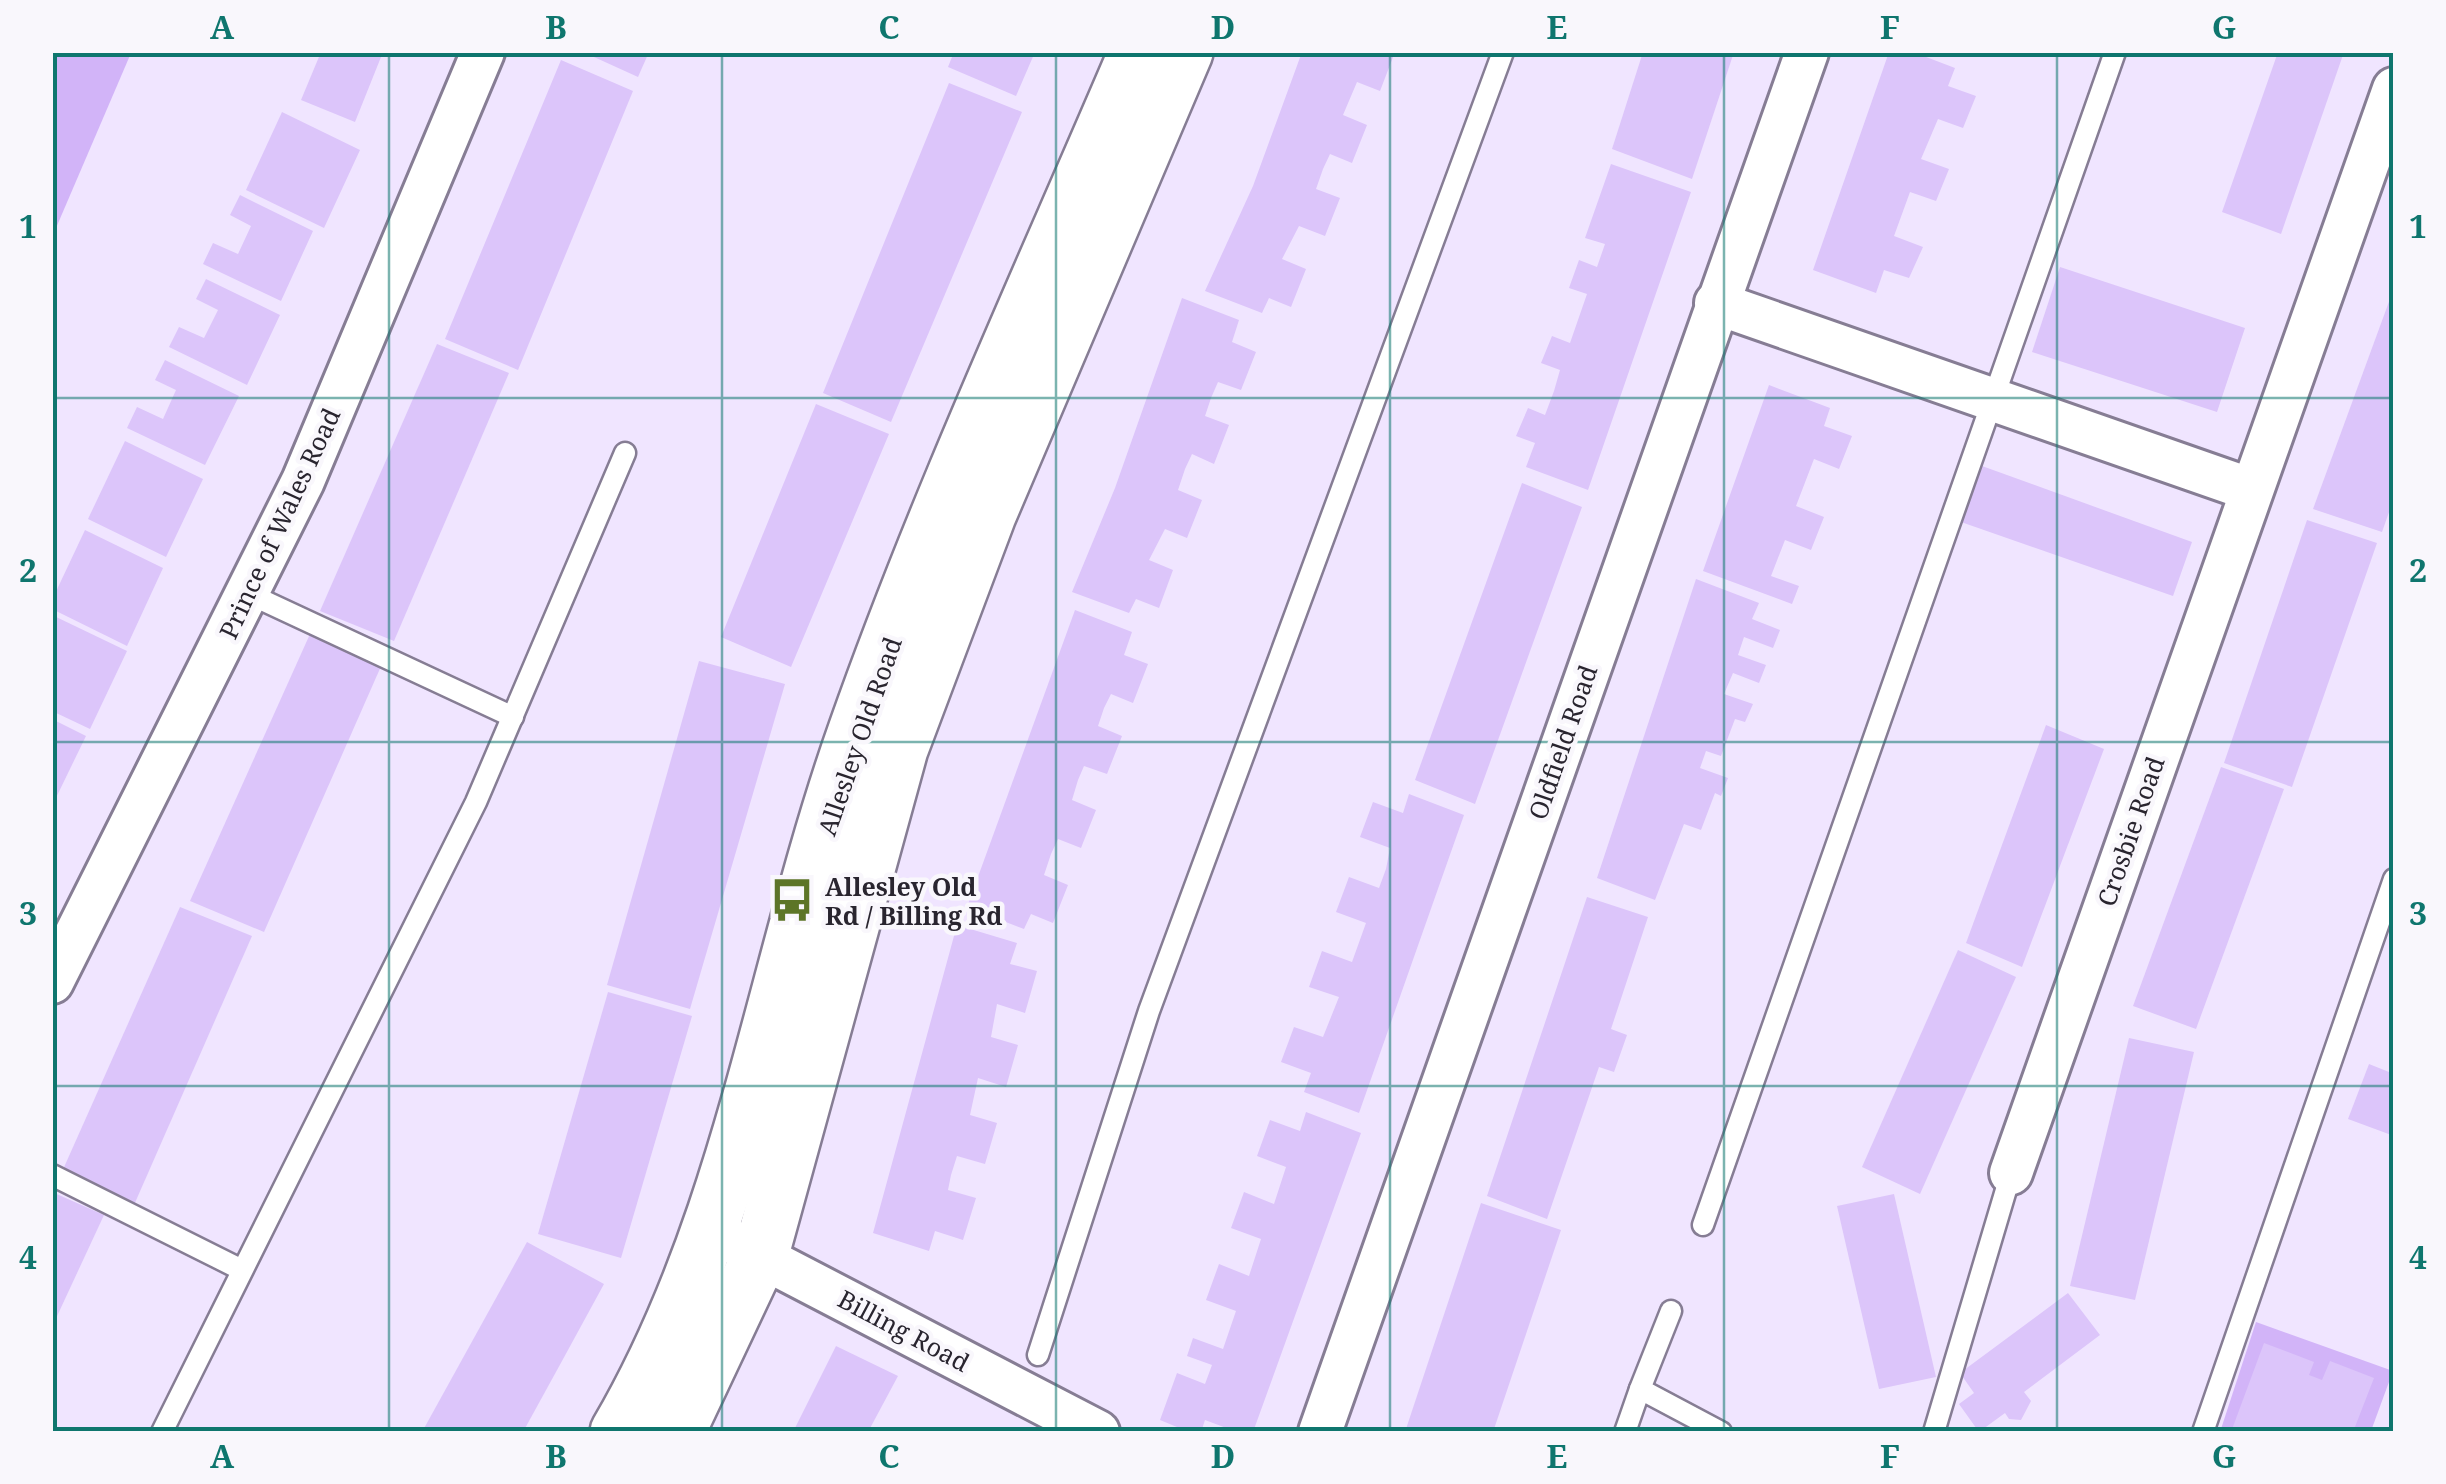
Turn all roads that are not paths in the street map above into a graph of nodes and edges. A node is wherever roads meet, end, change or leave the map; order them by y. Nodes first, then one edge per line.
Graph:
1 (483, 52) edge
2 (1137, 52) edge
3 (1185, 52) edge
4 (1503, 52) edge
5 (1807, 52) edge
6 (2115, 52) edge
7 (2394, 89) edge
8 (1107, 178) junction
9 (1716, 303) junction
10 (1995, 400) junction
11 (625, 453) dead end
12 (2250, 489) junction
13 (247, 592) junction
14 (513, 716) junction
15 (2394, 879) edge
16 (52, 982) edge
17 (2011, 1173) joint
18 (52, 1176) edge
19 (1704, 1225) dead end
20 (710, 1230) junction
21 (761, 1254) junction
22 (242, 1270) junction
23 (1671, 1312) dead end
24 (1038, 1356) dead end
25 (1640, 1389) junction
26 (162, 1432) edge
27 (618, 1432) edge
28 (676, 1432) edge
29 (1098, 1432) edge
30 (1320, 1432) edge
31 (1624, 1432) edge
32 (1720, 1432) edge
33 (1934, 1432) edge
34 (2203, 1432) edge

1 - 13 street, Prince of Wales Road
2 - 8 main road, Allesley Old Road
3 - 8 main road, Allesley Old Road
4 - 24 lane
5 - 9 street, Oldfield Road
6 - 10 lane
7 - 12 street, Crosbie Road
8 - 20 main road, Allesley Old Road
8 - 21 main road, Allesley Old Road
9 - 10 street
9 - 30 street, Oldfield Road
10 - 12 street
10 - 19 lane
11 - 14 lane
12 - 17 street, Crosbie Road
13 - 14 lane
13 - 16 street, Prince of Wales Road
14 - 22 lane
15 - 34 lane
17 - 33 lane
18 - 22 lane
20 - 21 street, Billing Road
20 - 27 main road, Allesley Old Road
21 - 28 main road, Allesley Old Road
21 - 29 street, Billing Road
22 - 26 lane
23 - 25 lane
25 - 31 lane
25 - 32 lane

